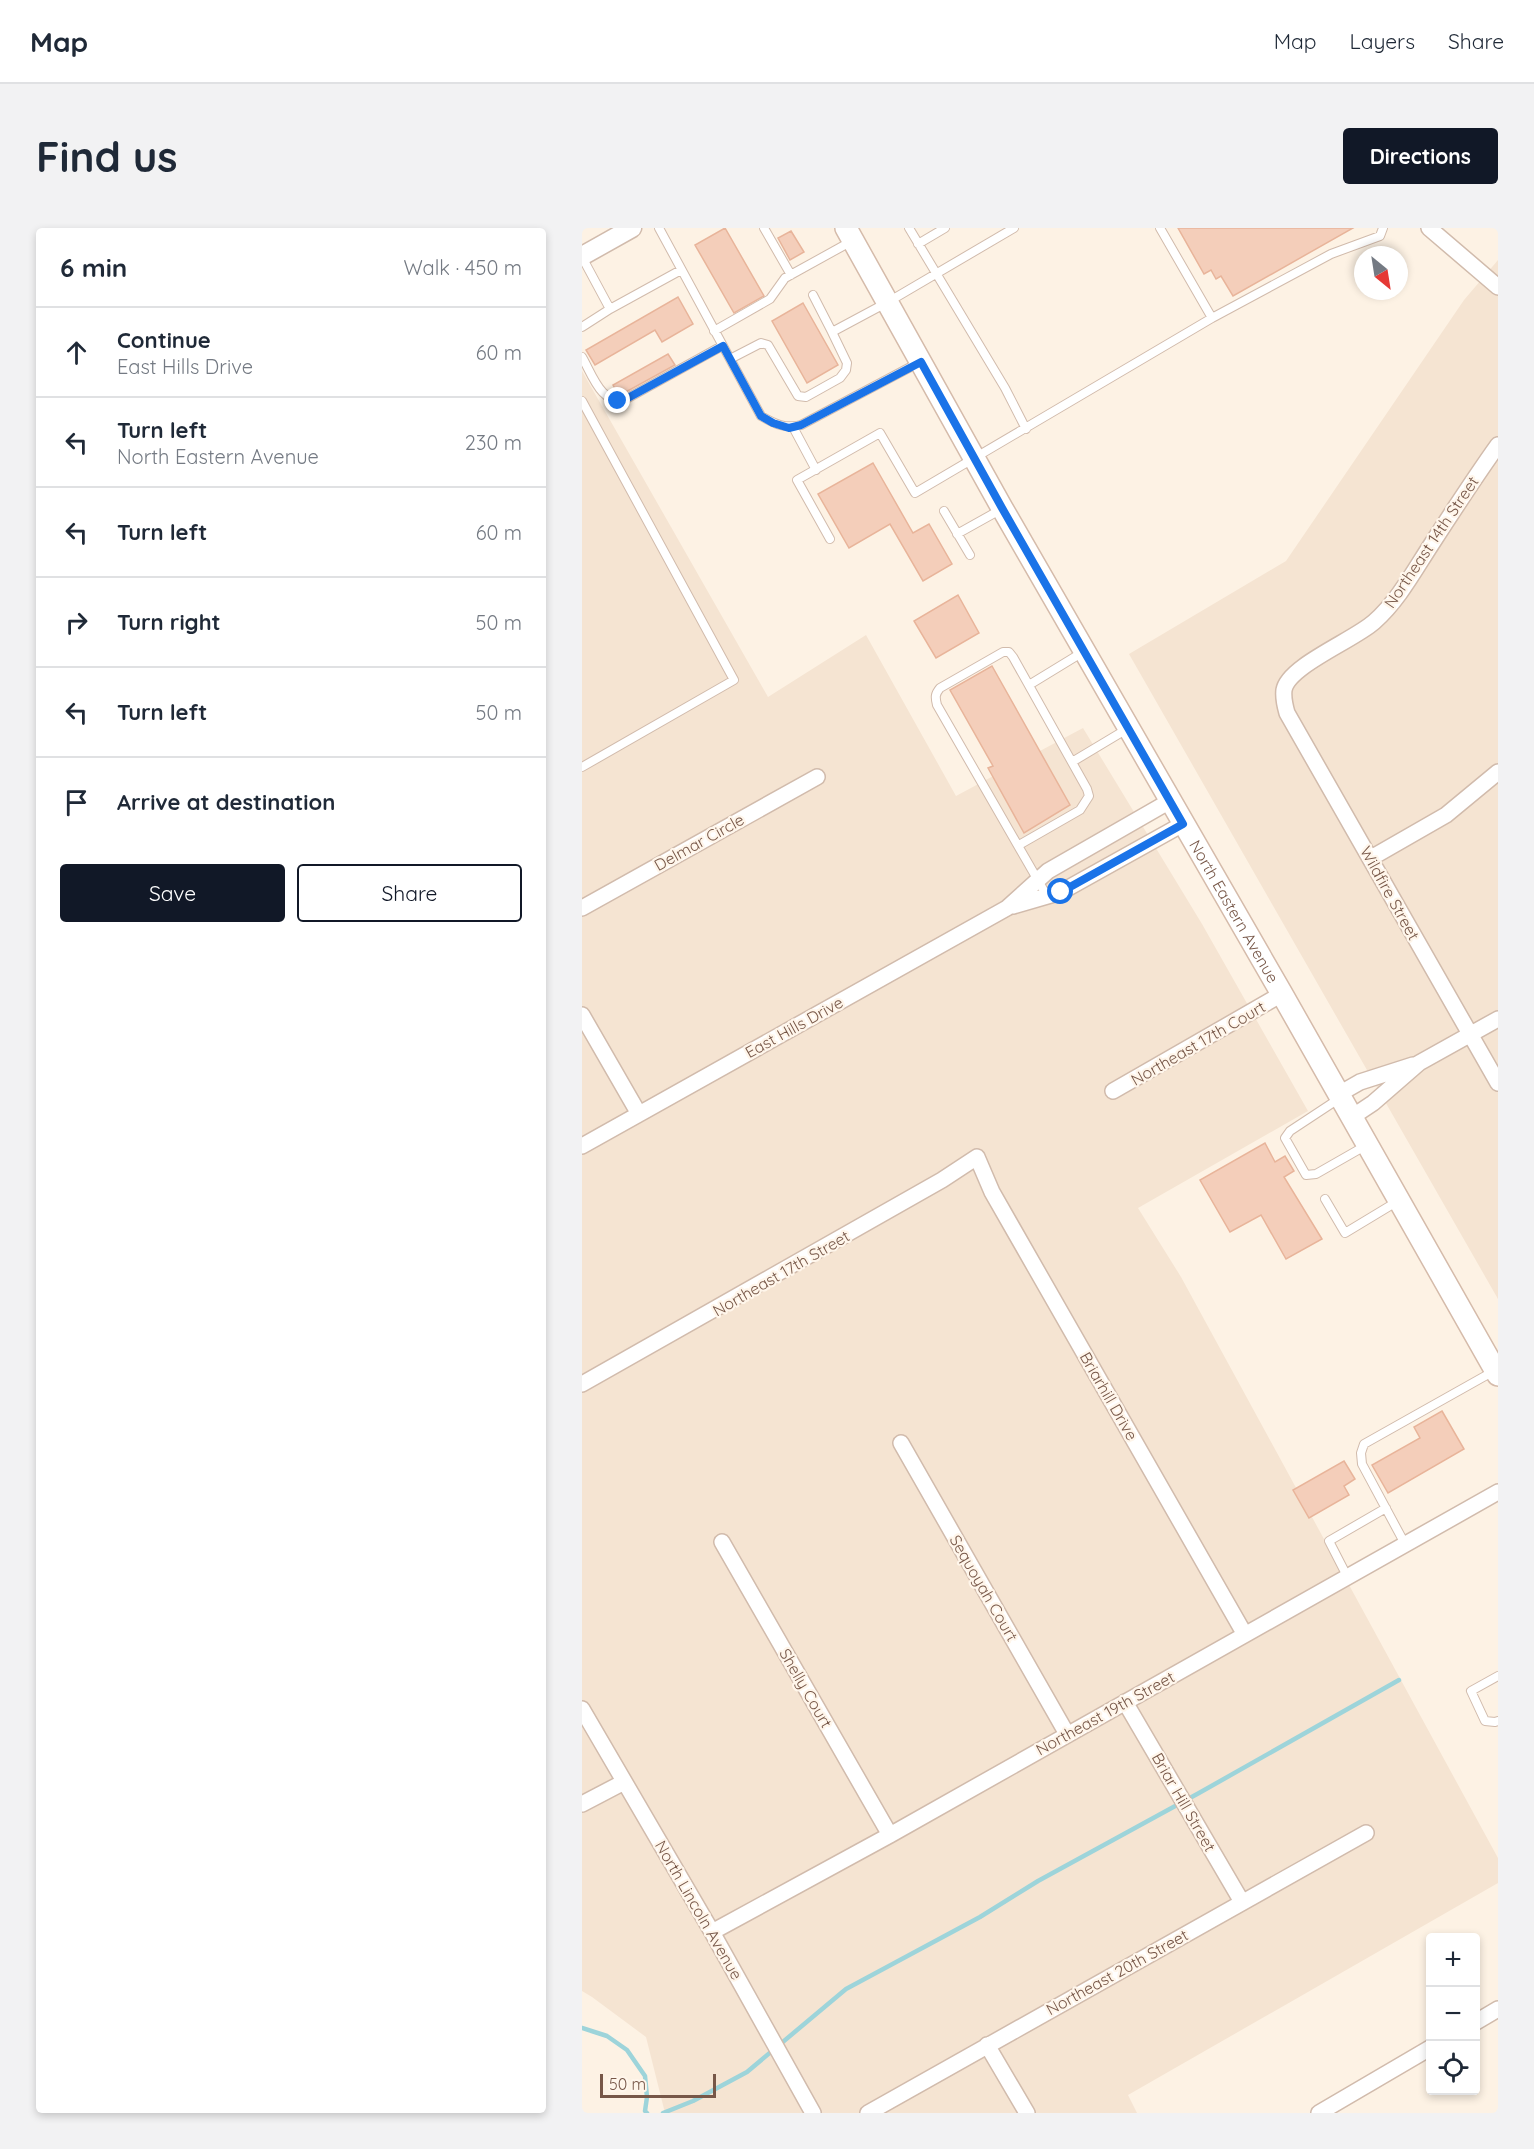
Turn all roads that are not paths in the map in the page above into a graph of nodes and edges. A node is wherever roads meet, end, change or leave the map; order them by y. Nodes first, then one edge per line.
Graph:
1 (632, 228) edge
2 (659, 228) edge
3 (909, 228) edge
4 (945, 228) edge
5 (1014, 228) edge
6 (1160, 228) edge
7 (1383, 228) edge
8 (1429, 228) edge
9 (767, 229) edge
10 (849, 234) edge
11 (918, 244) junction
12 (582, 256) edge
13 (681, 270) junction
14 (936, 274) junction
15 (791, 275) junction
16 (1498, 287) edge
17 (813, 296) dead end
18 (888, 302) junction
19 (610, 309) junction
20 (1212, 318) junction
21 (582, 327) edge
22 (714, 331) junction
23 (832, 332) junction
24 (723, 346) junction
25 (582, 357) edge
26 (730, 359) junction
27 (921, 362) junction
28 (582, 401) edge
29 (793, 427) junction
30 (1026, 429) junction
31 (1498, 445) edge
32 (975, 459) junction
33 (816, 470) junction
34 (1002, 508) junction
35 (944, 511) dead end
36 (957, 534) junction
37 (830, 539) dead end
38 (970, 555) dead end
39 (1084, 651) junction
40 (1029, 685) junction
41 (1285, 702) joint
42 (1128, 729) junction
43 (1072, 762) junction
44 (582, 767) edge
45 (1498, 772) edge
46 (817, 777) dead end
47 (1170, 801) junction
48 (1183, 824) junction
49 (1018, 845) junction
50 (1371, 858) junction
51 (1038, 880) junction
52 (1047, 896) junction
53 (582, 908) edge
54 (1007, 908) junction
55 (1282, 994) junction
56 (582, 1015) edge
57 (1498, 1019) edge
58 (1470, 1034) junction
59 (1419, 1063) junction
60 (1498, 1083) edge
61 (1113, 1091) dead end
62 (1340, 1095) junction
63 (639, 1114) junction
64 (1352, 1117) junction
65 (1368, 1145) junction
66 (582, 1146) edge
67 (977, 1157) joint
68 (1325, 1199) dead end
69 (1399, 1201) junction
70 (1497, 1373) edge
71 (582, 1384) edge
72 (901, 1443) dead end
73 (1498, 1492) edge
74 (1386, 1508) junction
75 (722, 1542) dead end
76 (1405, 1544) junction
77 (1347, 1576) junction
78 (1244, 1633) junction
79 (1498, 1676) edge
80 (1125, 1702) junction
81 (582, 1709) edge
82 (1498, 1721) edge
83 (1067, 1734) junction
84 (624, 1782) junction
85 (582, 1804) edge
86 (1366, 1833) dead end
87 (890, 1835) junction
88 (1242, 1902) junction
89 (712, 1932) junction
90 (1498, 2009) edge
91 (1480, 2020) edge
92 (987, 2045) junction
93 (1426, 2051) edge
94 (813, 2113) edge
95 (868, 2113) edge
96 (1027, 2113) edge
97 (1319, 2113) edge

1 - 12 street
2 - 13 lane
3 - 11 lane
4 - 11 lane
5 - 14 lane
6 - 20 lane
7 - 20 lane
8 - 16 street
9 - 15 lane
10 - 15 lane
10 - 18 main road, North Eastern Avenue
11 - 14 lane
12 - 19 lane
13 - 19 lane
13 - 22 lane
14 - 18 lane
14 - 30 lane
15 - 22 lane
17 - 23 lane
18 - 23 lane
18 - 27 main road, North Eastern Avenue
19 - 21 lane
20 - 30 lane
22 - 24 lane
23 - 26 lane
24 - 25 lane
24 - 26 lane
26 - 29 lane
27 - 29 lane
27 - 32 main road, North Eastern Avenue
28 - 44 lane
29 - 33 lane
30 - 32 lane
31 - 41 street, Northeast 14th Street
32 - 33 lane
32 - 34 main road, North Eastern Avenue
33 - 37 lane
34 - 36 lane
34 - 39 main road, North Eastern Avenue
35 - 36 lane
36 - 38 lane
39 - 40 lane
39 - 42 main road, North Eastern Avenue
40 - 43 lane
40 - 49 lane
41 - 50 street, Wildfire Street
42 - 43 lane
42 - 47 main road, North Eastern Avenue
43 - 49 lane
45 - 50 street
46 - 53 street, Delmar Circle
47 - 48 main road, North Eastern Avenue
47 - 51 street, East Hills Drive
48 - 52 street, East Hills Drive
48 - 55 main road, North Eastern Avenue
49 - 51 lane
50 - 58 street, Wildfire Street
51 - 52 lane
51 - 54 street, East Hills Drive
52 - 54 street, East Hills Drive
54 - 63 street, East Hills Drive
55 - 61 street, Northeast 17th Court
55 - 62 main road, North Eastern Avenue
56 - 63 street
57 - 58 street
58 - 59 street
58 - 60 street, Wildfire Street
59 - 62 street
59 - 64 street
62 - 64 main road, North Eastern Avenue
62 - 65 lane
63 - 66 street, East Hills Drive
64 - 65 main road, North Eastern Avenue
65 - 69 main road, North Eastern Avenue
67 - 71 street, Northeast 17th Street
67 - 78 street, Briarhill Drive
68 - 69 lane
69 - 70 main road, North Eastern Avenue
70 - 74 lane
72 - 83 street, Sequoyah Court
73 - 76 street, Northeast 19th Street
74 - 76 lane
74 - 77 lane
75 - 87 street, Shelly Court
76 - 77 street, Northeast 19th Street
77 - 78 street, Northeast 19th Street
78 - 80 street, Northeast 19th Street
79 - 82 lane
80 - 83 street, Northeast 19th Street
80 - 88 street, Briar Hill Street
81 - 84 street, North Lincoln Avenue
83 - 87 street, Northeast 19th Street
84 - 85 street
84 - 89 street, North Lincoln Avenue
86 - 88 street, Northeast 20th Street
87 - 89 street, Northeast 19th Street
88 - 92 street, Northeast 20th Street
89 - 94 street, North Lincoln Avenue
90 - 91 street
92 - 95 street, Northeast 20th Street
92 - 96 street
93 - 97 street

